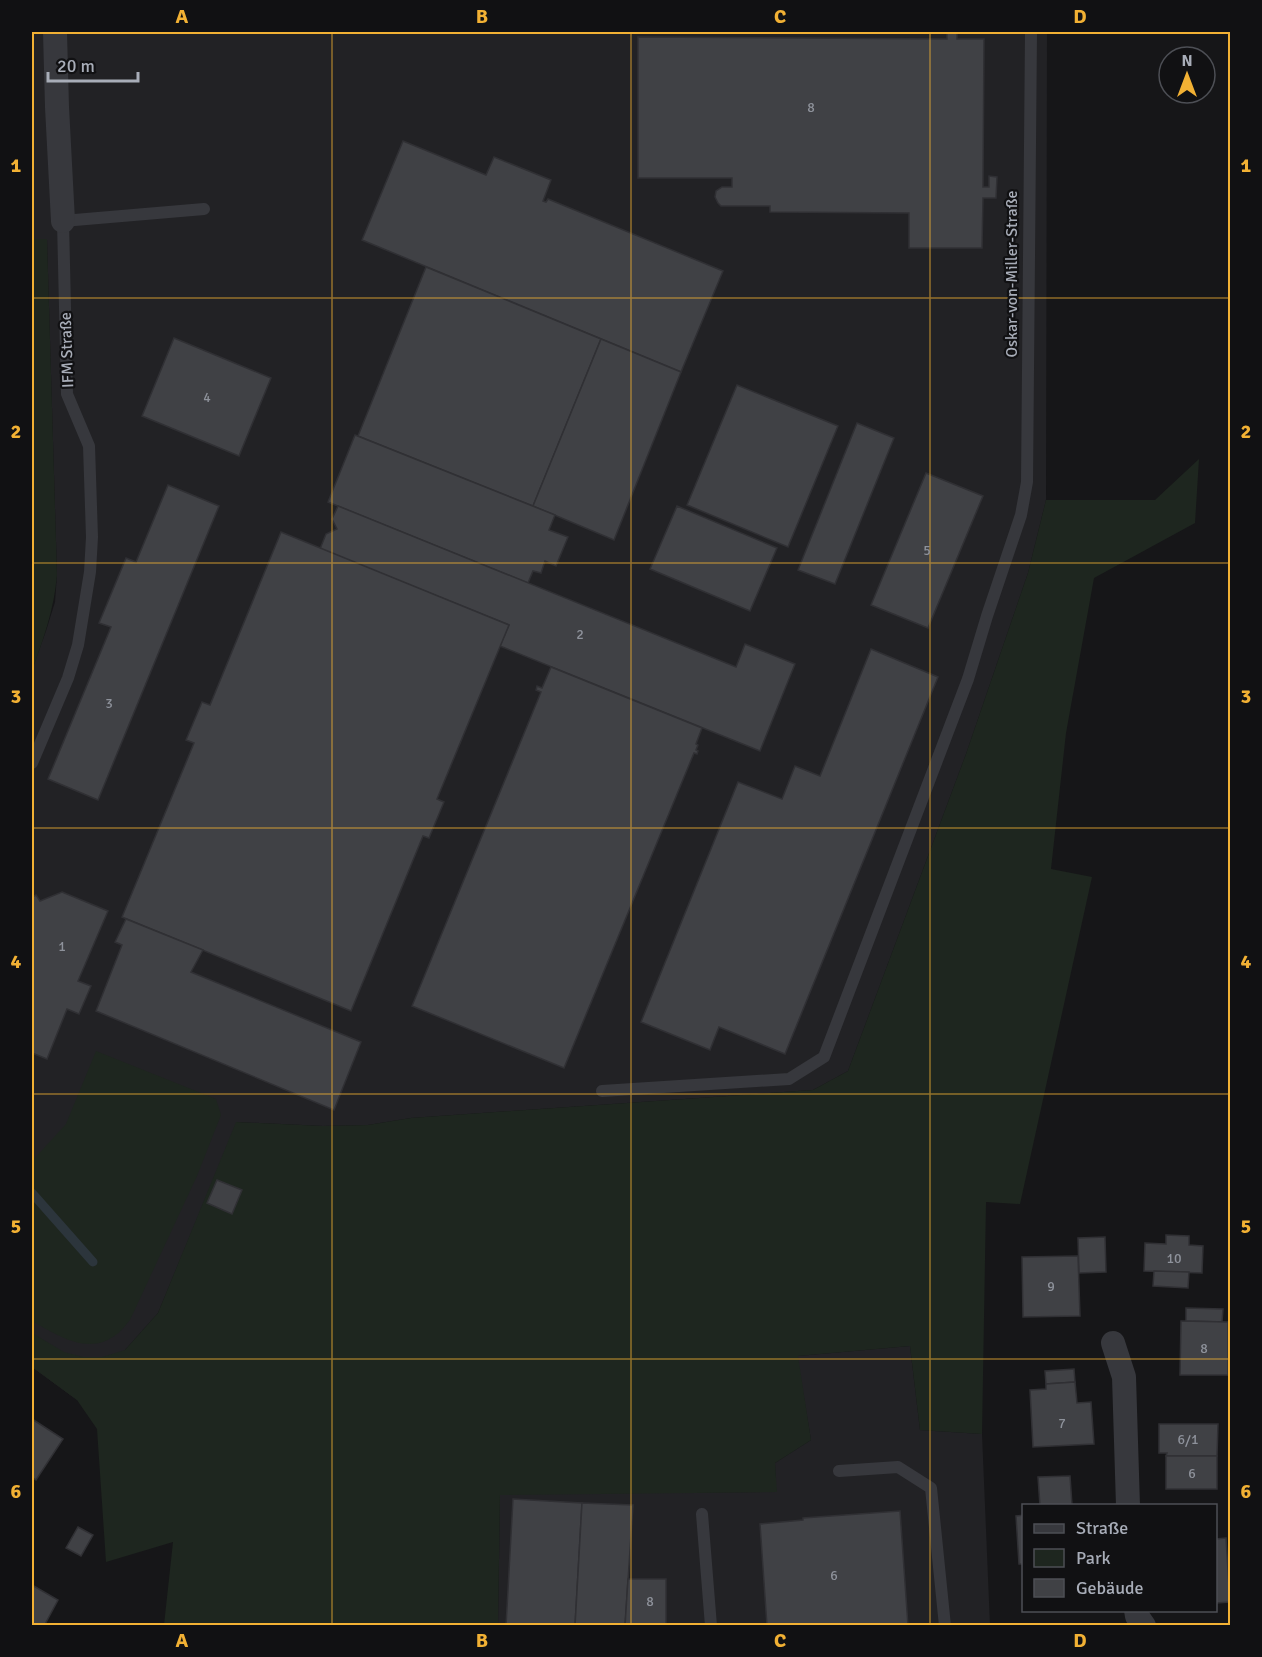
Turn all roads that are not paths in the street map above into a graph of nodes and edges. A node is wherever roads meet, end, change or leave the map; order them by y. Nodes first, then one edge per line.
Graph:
1 (55, 32) edge
2 (1031, 32) edge
3 (204, 209) dead end
4 (63, 221) junction
5 (32, 763) edge
6 (602, 1091) dead end
7 (1113, 1343) dead end
8 (839, 1471) dead end
9 (1128, 1504) edge
10 (702, 1514) dead end
11 (1136, 1612) edge
12 (711, 1626) edge
13 (945, 1626) edge
14 (1144, 1626) edge

1 - 4 street, IFM Straße
2 - 6 lane, Oskar-von-Miller-Straße
3 - 4 lane
4 - 5 lane, IFM Straße
7 - 9 street
8 - 13 lane
10 - 12 lane
11 - 14 street

